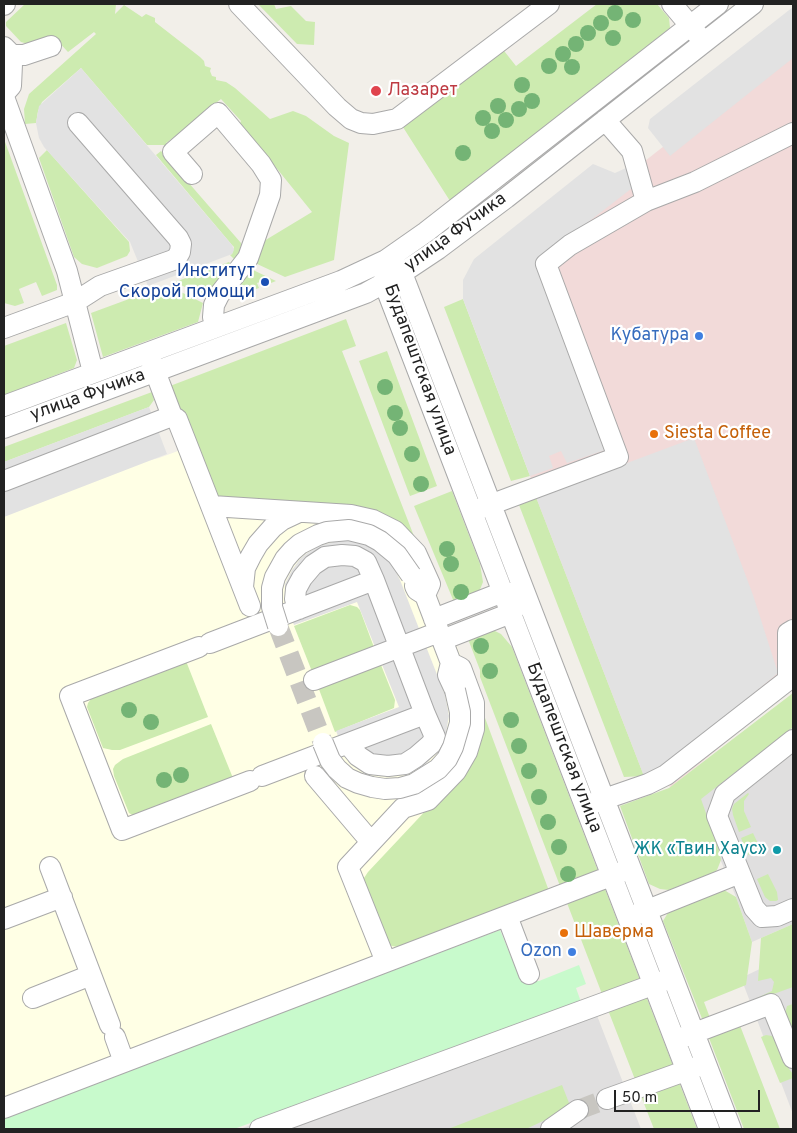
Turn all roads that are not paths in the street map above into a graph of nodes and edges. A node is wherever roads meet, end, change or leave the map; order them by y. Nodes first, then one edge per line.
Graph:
1 (239, 4) edge
2 (549, 4) edge
3 (672, 4) edge
4 (718, 4) edge
5 (753, 4) edge
6 (690, 26) junction
7 (704, 42) junction
8 (51, 46) dead end
9 (8, 51) edge
10 (4, 95) edge
11 (605, 120) junction
12 (78, 123) dead end
13 (793, 133) edge
14 (192, 174) dead end
15 (646, 200) junction
16 (386, 260) junction
17 (402, 273) junction
18 (384, 283) junction
19 (75, 302) junction
20 (215, 326) junction
21 (4, 328) edge
22 (148, 352) junction
23 (155, 371) junction
24 (93, 372) junction
25 (4, 406) edge
26 (172, 416) junction
27 (4, 428) edge
28 (4, 481) edge
29 (491, 504) junction
30 (212, 506) junction
31 (299, 512) junction
32 (472, 512) junction
33 (374, 580) junction
34 (243, 587) junction
35 (503, 592) junction
36 (425, 595) junction
37 (526, 595) junction
38 (250, 606) dead end
39 (299, 609) junction
40 (511, 613) junction
41 (278, 626) tunnel mouth
42 (438, 630) junction
43 (793, 630) edge
44 (400, 647) junction
45 (451, 663) junction
46 (314, 680) dead end
47 (425, 714) junction
48 (793, 740) edge
49 (323, 743) tunnel mouth
50 (348, 744) junction
51 (315, 776) dead end
52 (604, 799) junction
53 (585, 806) junction
54 (372, 842) junction
55 (50, 867) dead end
56 (631, 869) junction
57 (740, 873) junction
58 (612, 876) junction
59 (62, 897) junction
60 (793, 909) edge
61 (647, 910) junction
62 (508, 916) junction
63 (628, 918) junction
64 (4, 919) edge
65 (386, 962) junction
66 (529, 974) dead end
67 (91, 975) junction
68 (673, 978) junction
69 (654, 985) junction
70 (33, 998) dead end
71 (694, 1034) junction
72 (675, 1040) junction
73 (793, 1058) edge
74 (124, 1062) junction
75 (705, 1064) junction
76 (686, 1070) junction
77 (607, 1099) tunnel mouth
78 (4, 1108) edge
79 (578, 1110) tunnel mouth
80 (260, 1129) edge
81 (551, 1129) edge
82 (709, 1129) edge
83 (731, 1129) edge

1 - 2 street
3 - 6 street
4 - 6 street, улица Фучика
5 - 7 street, улица Фучика
6 - 7 street
6 - 16 street, улица Фучика
7 - 11 street, улица Фучика
8 - 9 street
9 - 10 street
10 - 19 street
11 - 15 street
11 - 17 street, улица Фучика
12 - 19 street
13 - 15 street
14 - 20 street
15 - 29 street
16 - 17 street, Будапештская улица
16 - 18 street, Будапештская улица
16 - 20 street, улица Фучика
17 - 18 street, улица Фучика
17 - 29 street, Будапештская улица
18 - 23 street, улица Фучика
18 - 32 street, Будапештская улица
19 - 21 street
19 - 24 street
20 - 22 street, улица Фучика
22 - 23 street
22 - 24 street, улица Фучика
23 - 26 street
23 - 27 street, улица Фучика
24 - 25 street, улица Фучика
26 - 28 street
26 - 30 street
29 - 32 street
29 - 37 street, Будапештская улица
30 - 31 street
30 - 34 street
31 - 34 street
31 - 36 street
32 - 35 street, Будапештская улица
33 - 39 street
33 - 39 street
33 - 44 street
34 - 38 street
35 - 37 street
35 - 40 street, Будапештская улица
35 - 42 street
36 - 41 street, bridge
36 - 42 street
37 - 40 street
37 - 52 street, Будапештская улица
39 - 50 street
40 - 42 street
40 - 53 street, Будапештская улица
42 - 44 street
42 - 45 street
43 - 52 street
44 - 46 street
44 - 47 street
45 - 49 street, bridge
45 - 54 street
47 - 50 street
47 - 50 street
48 - 57 street
51 - 54 street
52 - 53 street
52 - 56 street, Будапештская улица
53 - 58 street, Будапештская улица
54 - 65 street
55 - 59 street
56 - 58 street
56 - 61 street, Будапештская улица
57 - 60 street
57 - 61 street
58 - 62 street
58 - 63 street, Будапештская улица
59 - 64 street
59 - 67 street
61 - 63 street
61 - 68 street, Будапештская улица
62 - 65 street
62 - 66 street
63 - 69 street, Будапештская улица
65 - 74 street
67 - 70 street
67 - 74 street
68 - 69 street
68 - 71 street, Будапештская улица
69 - 72 street, Будапештская улица
69 - 80 street
71 - 72 street
71 - 73 street
71 - 75 street, Будапештская улица
72 - 76 street, Будапештская улица
74 - 78 street
75 - 76 street
75 - 83 street, Будапештская улица
76 - 77 street
76 - 82 street, Будапештская улица
79 - 81 street

